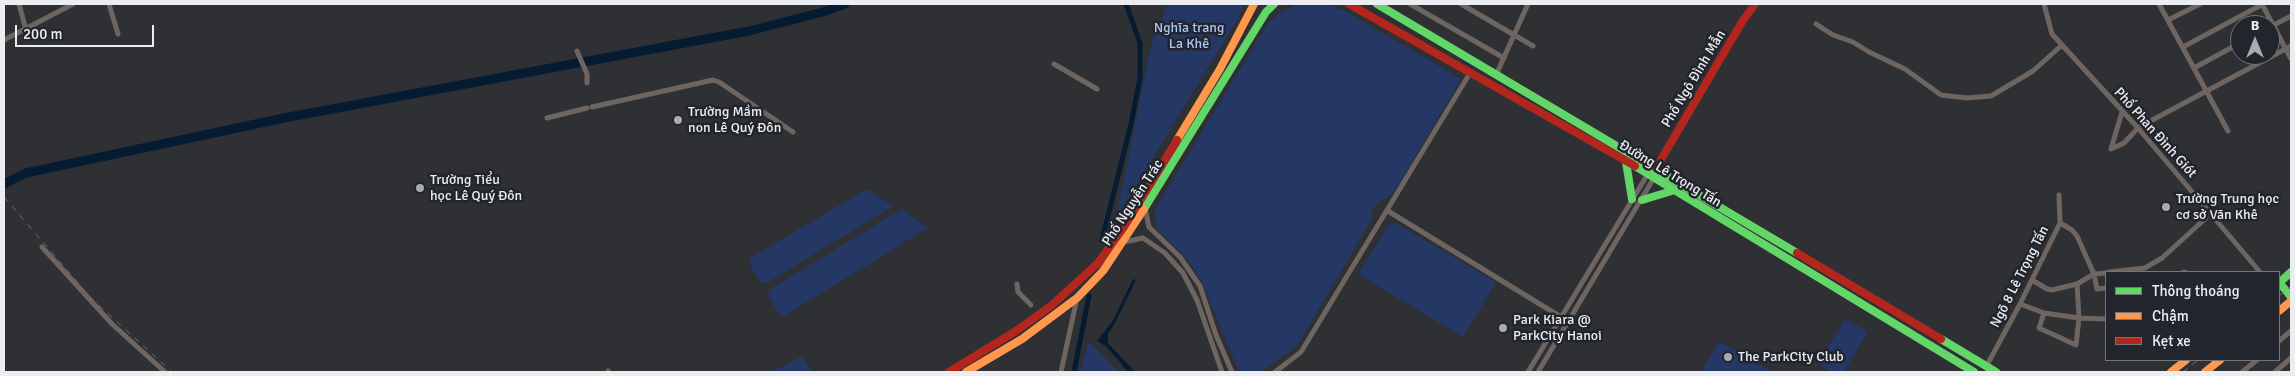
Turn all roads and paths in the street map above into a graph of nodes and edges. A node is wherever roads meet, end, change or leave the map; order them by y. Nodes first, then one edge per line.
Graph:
1 (18, 4) edge
2 (73, 4) edge
3 (109, 4) edge
4 (1254, 4) edge
5 (1274, 4) edge
6 (1349, 4) edge
7 (1410, 4) edge
8 (1461, 4) edge
9 (1528, 4) edge
10 (1755, 4) edge
11 (2044, 4) edge
12 (2159, 4) edge
13 (2200, 4) edge
14 (2262, 4) edge
15 (1381, 5) edge
16 (2168, 20) junction
17 (1816, 24) dead end
18 (26, 30) junction
19 (118, 34) dead end
20 (1515, 36) junction
21 (2280, 36) edge
22 (4, 40) edge
23 (2062, 45) junction
24 (1533, 46) dead end
25 (2183, 47) junction
26 (2230, 48) edge
27 (2289, 48) edge
28 (577, 51) dead end
29 (1504, 58) junction
30 (2291, 59) edge
31 (1054, 64) dead end
32 (1220, 68) junction
33 (2194, 68) junction
34 (1228, 73) junction
35 (1470, 73) junction
36 (1496, 75) junction
37 (588, 83) dead end
38 (1098, 89) dead end
39 (2206, 91) junction
40 (2122, 112) junction
41 (547, 118) dead end
42 (2138, 128) junction
43 (2228, 131) dead end
44 (793, 132) dead end
45 (1626, 162) junction
46 (1656, 168) junction
47 (1647, 173) junction
48 (1655, 178) junction
49 (1675, 190) junction
50 (2060, 195) dead end
51 (1632, 199) junction
52 (1642, 200) junction
53 (1145, 208) junction
54 (1388, 211) junction
55 (2206, 218) dead end
56 (2060, 223) junction
57 (1124, 242) junction
58 (42, 248) dead end
59 (2145, 270) edge
60 (2126, 271) edge
61 (2259, 271) edge
62 (2105, 272) edge
63 (2291, 272) edge
64 (2094, 274) junction
65 (2032, 280) junction
66 (2280, 282) edge
67 (1017, 284) dead end
68 (2078, 284) junction
69 (2280, 284) edge
70 (2105, 288) edge
71 (1077, 298) junction
72 (2291, 299) edge
73 (2020, 304) junction
74 (1031, 305) dead end
75 (2280, 310) edge
76 (2044, 313) junction
77 (1561, 317) junction
78 (2079, 318) junction
79 (2105, 319) edge
80 (1569, 322) junction
81 (2291, 331) edge
82 (2280, 341) edge
83 (2291, 358) edge
84 (2184, 361) edge
85 (2219, 361) edge
86 (2256, 361) edge
87 (1986, 366) junction
88 (165, 372) edge
89 (949, 372) edge
90 (966, 372) edge
91 (1060, 372) edge
92 (1222, 372) edge
93 (1232, 372) edge
94 (1275, 372) edge
95 (1528, 372) edge
96 (1538, 372) edge
97 (1974, 372) edge
98 (1996, 372) edge
99 (2172, 372) edge
100 (2205, 372) edge
101 (2242, 372) edge
102 (2275, 372) edge

1 - 18 street
2 - 18 street
3 - 19 street
4 - 32 main road, Phố Nguyễn Trác
5 - 34 main road, Phố Nguyễn Trác
6 - 35 main road, Đường Lê Trọng Tấn
7 - 29 street
8 - 20 street
9 - 20 street
10 - 46 main road, Phố Ngô Đình Mẫn
11 - 23 street, Phố Phan Đình Giót
12 - 16 street
13 - 16 street
14 - 25 street
15 - 36 main road, Đường Lê Trọng Tấn
16 - 25 street
17 - 23 street
18 - 22 street
20 - 24 street
20 - 29 street
21 - 27 street
23 - 40 street, Phố Phan Đình Giót
25 - 33 street
26 - 33 street
27 - 30 street
27 - 39 street
28 - 37 street
29 - 36 street
31 - 38 street
32 - 34 main road
32 - 89 main road, Phố Nguyễn Trác
33 - 39 street
34 - 53 main road, Phố Nguyễn Trác
35 - 45 main road, Đường Lê Trọng Tấn
35 - 54 street
36 - 46 main road, Đường Lê Trọng Tấn
39 - 42 street
39 - 43 street
40 - 42 street, Phố Phan Đình Giót
40 - 42 street
41 - 44 street
42 - 61 street, Phố Phan Đình Giót
45 - 47 main road, Đường Lê Trọng Tấn
45 - 51 main road
46 - 47 street
46 - 48 street
46 - 87 main road, Đường Lê Trọng Tấn
47 - 48 main road, Đường Lê Trọng Tấn
47 - 51 street
48 - 49 main road, Đường Lê Trọng Tấn
48 - 52 street
49 - 52 main road
49 - 97 main road, Đường Lê Trọng Tấn
50 - 56 street, Ngõ 8 Lê Trọng Tấn
51 - 77 street
52 - 80 street
53 - 57 main road, Phố Nguyễn Trác
53 - 93 street
54 - 77 street
54 - 94 street
55 - 59 street
56 - 64 street
56 - 65 street, Ngõ 8 Lê Trọng Tấn
57 - 71 main road, Phố Nguyễn Trác
57 - 92 street
58 - 88 street
59 - 60 street
62 - 64 street
63 - 66 main road
64 - 68 street
64 - 70 street
65 - 68 street
65 - 73 street, Ngõ 8 Lê Trọng Tấn
67 - 74 street
68 - 78 street
69 - 72 main road
71 - 90 main road, Phố Nguyễn Trác
71 - 91 street
72 - 75 main road
73 - 76 street
73 - 87 street, Ngõ 8 Lê Trọng Tấn
76 - 78 street
76 - 78 street
77 - 80 street
77 - 95 street
78 - 79 street
80 - 96 street
81 - 82 street
83 - 102 street
84 - 99 main road
85 - 100 main road
86 - 101 street
87 - 98 main road, Đường Lê Trọng Tấn

